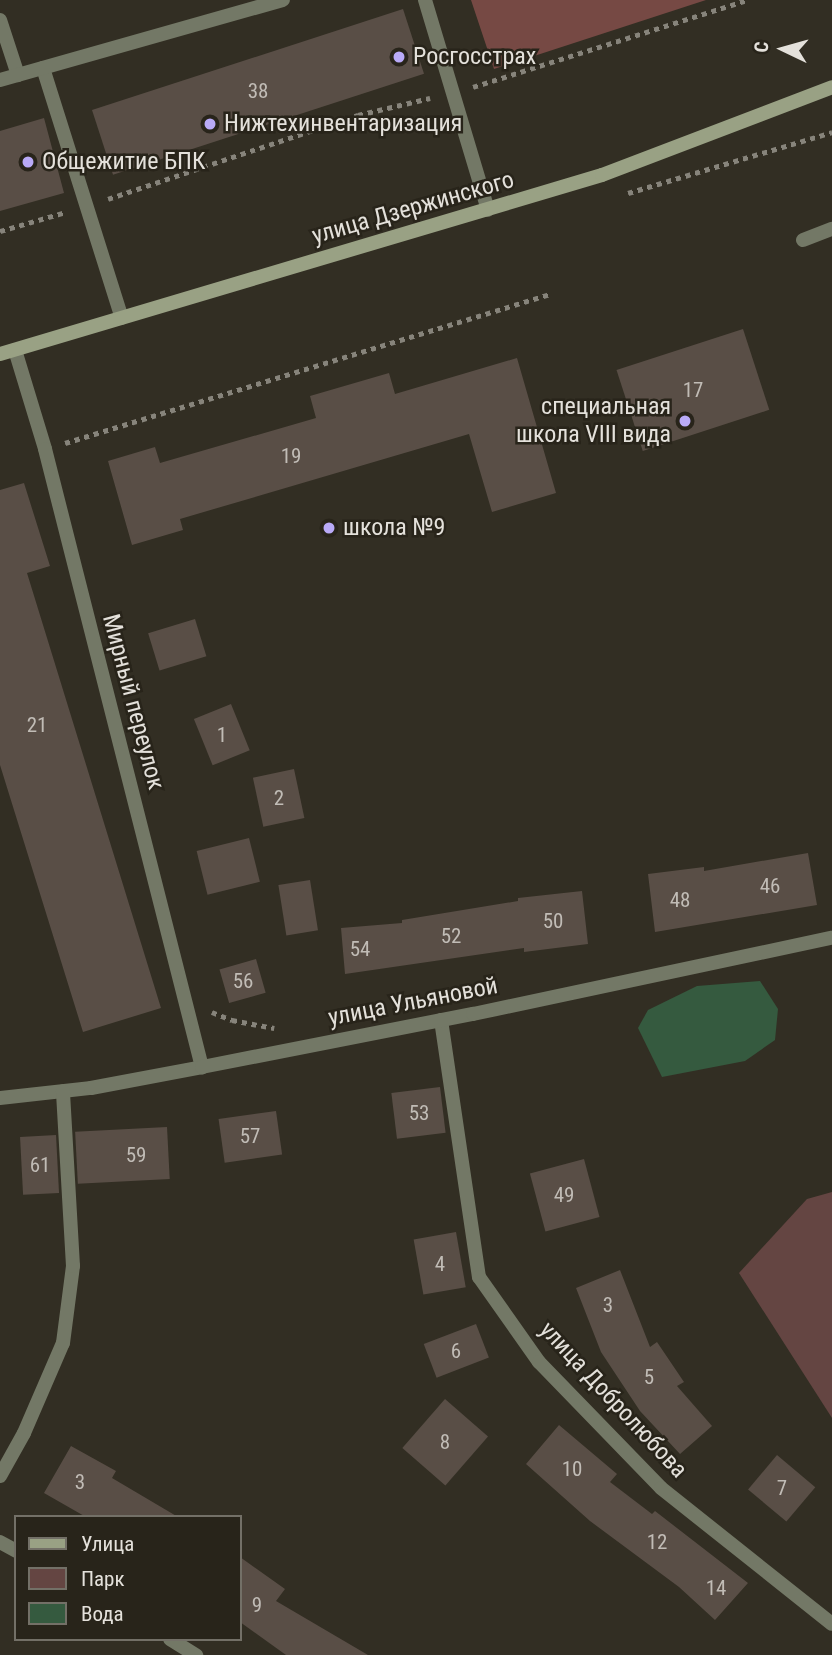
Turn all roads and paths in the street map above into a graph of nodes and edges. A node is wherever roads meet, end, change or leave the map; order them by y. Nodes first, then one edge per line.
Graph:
1 (283, 0) edge
2 (425, 0) edge
3 (748, 0) edge
4 (0, 20) edge
5 (43, 68) junction
6 (18, 75) junction
7 (0, 80) edge
8 (832, 87) edge
9 (453, 93) junction
10 (87, 206) junction
11 (488, 210) junction
12 (832, 229) edge
13 (0, 231) edge
14 (803, 240) dead end
15 (550, 294) dead end
16 (122, 318) junction
17 (15, 350) junction
18 (0, 354) edge
19 (45, 449) junction
20 (832, 938) edge
21 (188, 1004) junction
22 (441, 1020) junction
23 (285, 1030) dead end
24 (202, 1067) junction
25 (62, 1091) junction
26 (0, 1098) edge
27 (0, 1476) edge
28 (832, 1624) edge
29 (173, 1641) edge
30 (190, 1653) edge

1 - 5 street
2 - 9 street
3 - 9 path
4 - 6 street
5 - 6 street
5 - 10 street
6 - 7 street
8 - 11 main road, улица Дзержинского
9 - 10 path
9 - 11 street
10 - 13 path
10 - 16 street
11 - 16 main road, улица Дзержинского
12 - 14 street
15 - 19 path
16 - 17 main road, улица Дзержинского
17 - 18 main road, улица Дзержинского
17 - 19 street, Мирный переулок
19 - 21 street, Мирный переулок
20 - 22 street, улица Ульяновой
21 - 23 path
21 - 24 street, Мирный переулок
22 - 24 street, улица Ульяновой
22 - 28 street, улица Добролюбова
24 - 25 street, улица Ульяновой
25 - 26 street, улица Ульяновой
25 - 27 street
29 - 30 street

